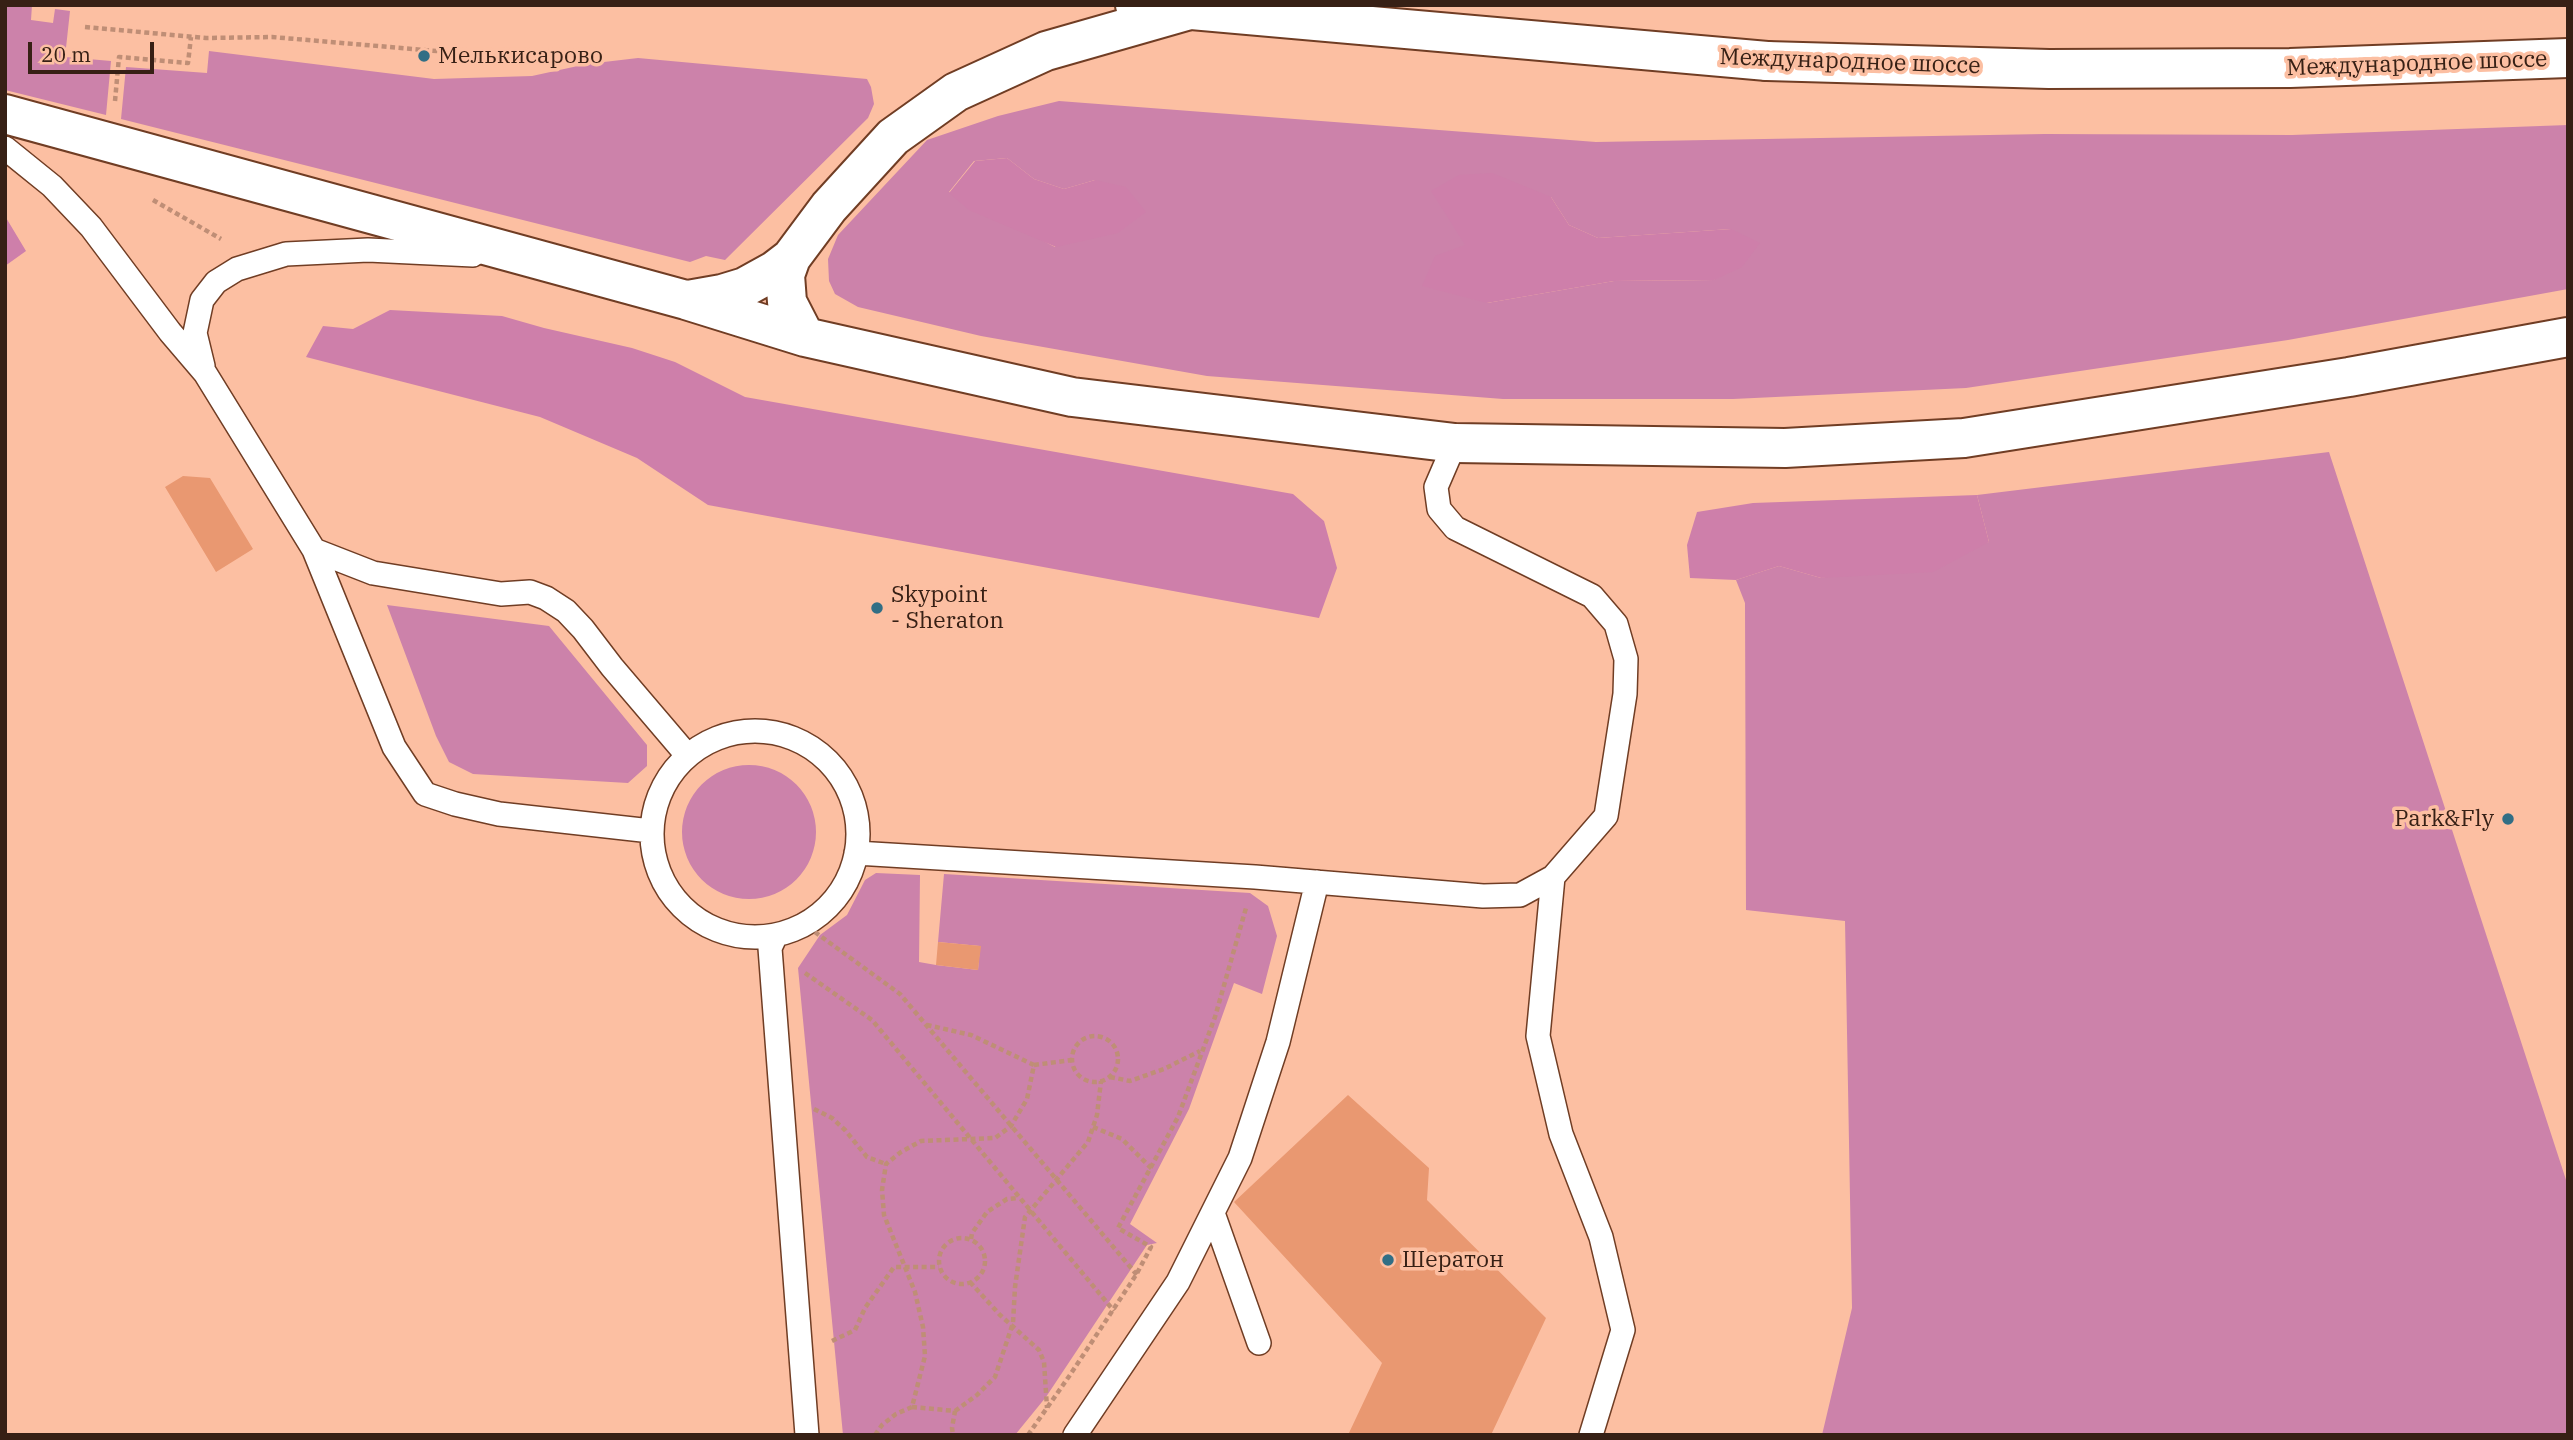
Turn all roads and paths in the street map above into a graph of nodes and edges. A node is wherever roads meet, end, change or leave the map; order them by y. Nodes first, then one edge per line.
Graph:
1 (1135, 5) edge
2 (1189, 9) junction
3 (85, 27) dead end
4 (191, 37) junction
5 (2568, 58) edge
6 (530, 59) dead end
7 (116, 93) dead end
8 (5, 114) edge
9 (5, 148) edge
10 (526, 257) junction
11 (791, 258) junction
12 (686, 300) junction
13 (805, 337) junction
14 (2568, 337) edge
15 (205, 373) junction
16 (1455, 443) junction
17 (314, 550) junction
18 (687, 755) junction
19 (651, 831) junction
20 (856, 853) junction
21 (1255, 877) junction
22 (1553, 877) junction
23 (1317, 883) junction
24 (804, 925) junction
25 (773, 942) junction
26 (927, 1025) junction
27 (1202, 1051) junction
28 (1072, 1060) junction
29 (1034, 1065) junction
30 (1109, 1077) junction
31 (1101, 1081) junction
32 (804, 1106) dead end
33 (1011, 1126) junction
34 (1093, 1127) junction
35 (971, 1139) junction
36 (886, 1164) junction
37 (1152, 1169) junction
38 (1056, 1179) junction
39 (1020, 1198) junction
40 (1029, 1209) junction
41 (1213, 1213) junction
42 (971, 1240) junction
43 (905, 1265) junction
44 (939, 1266) junction
45 (1136, 1275) junction
46 (970, 1282) junction
47 (1162, 1306) junction
48 (1113, 1310) junction
49 (1012, 1327) junction
50 (1139, 1340) junction
51 (824, 1343) dead end
52 (1259, 1343) dead end
53 (912, 1406) junction
54 (1047, 1408) junction
55 (956, 1411) junction
56 (807, 1435) edge
57 (875, 1435) edge
58 (953, 1435) edge
59 (1028, 1435) edge
60 (1075, 1435) edge
61 (1591, 1435) edge

1 - 2 main road, Международное шоссе
2 - 5 main road, Международное шоссе
2 - 11 main road
3 - 4 path
4 - 6 path
4 - 7 path
8 - 10 main road
9 - 15 lane
10 - 12 main road
10 - 15 lane
11 - 12 main road
11 - 13 main road
12 - 13 main road
13 - 16 main road
14 - 16 main road
15 - 17 lane
16 - 22 lane
17 - 18 lane
17 - 19 lane
18 - 19 lane
18 - 20 lane
19 - 25 lane
20 - 21 lane
20 - 24 lane
21 - 23 lane
21 - 27 path
22 - 23 lane
22 - 61 lane
23 - 41 lane
24 - 25 lane
24 - 26 path
25 - 35 path
25 - 56 lane
26 - 29 path
26 - 33 path
27 - 30 path
27 - 37 path
28 - 29 path
28 - 30 path
28 - 31 path
29 - 33 path
30 - 31 path
31 - 34 path
32 - 36 path
33 - 35 path
33 - 38 path
34 - 37 path
34 - 38 path
35 - 36 path
35 - 39 path
36 - 43 path
37 - 45 path
38 - 40 path
38 - 45 path
39 - 40 path
39 - 42 path
40 - 48 path
40 - 49 path
41 - 47 lane
41 - 52 lane
42 - 44 path
42 - 46 path
43 - 44 path
43 - 51 path
43 - 53 path
44 - 46 path
45 - 47 path
45 - 48 path
46 - 49 path
47 - 50 lane
48 - 50 path
48 - 54 path
49 - 54 path
49 - 55 path
50 - 60 lane
53 - 55 path
53 - 57 path
54 - 59 path
55 - 58 path

